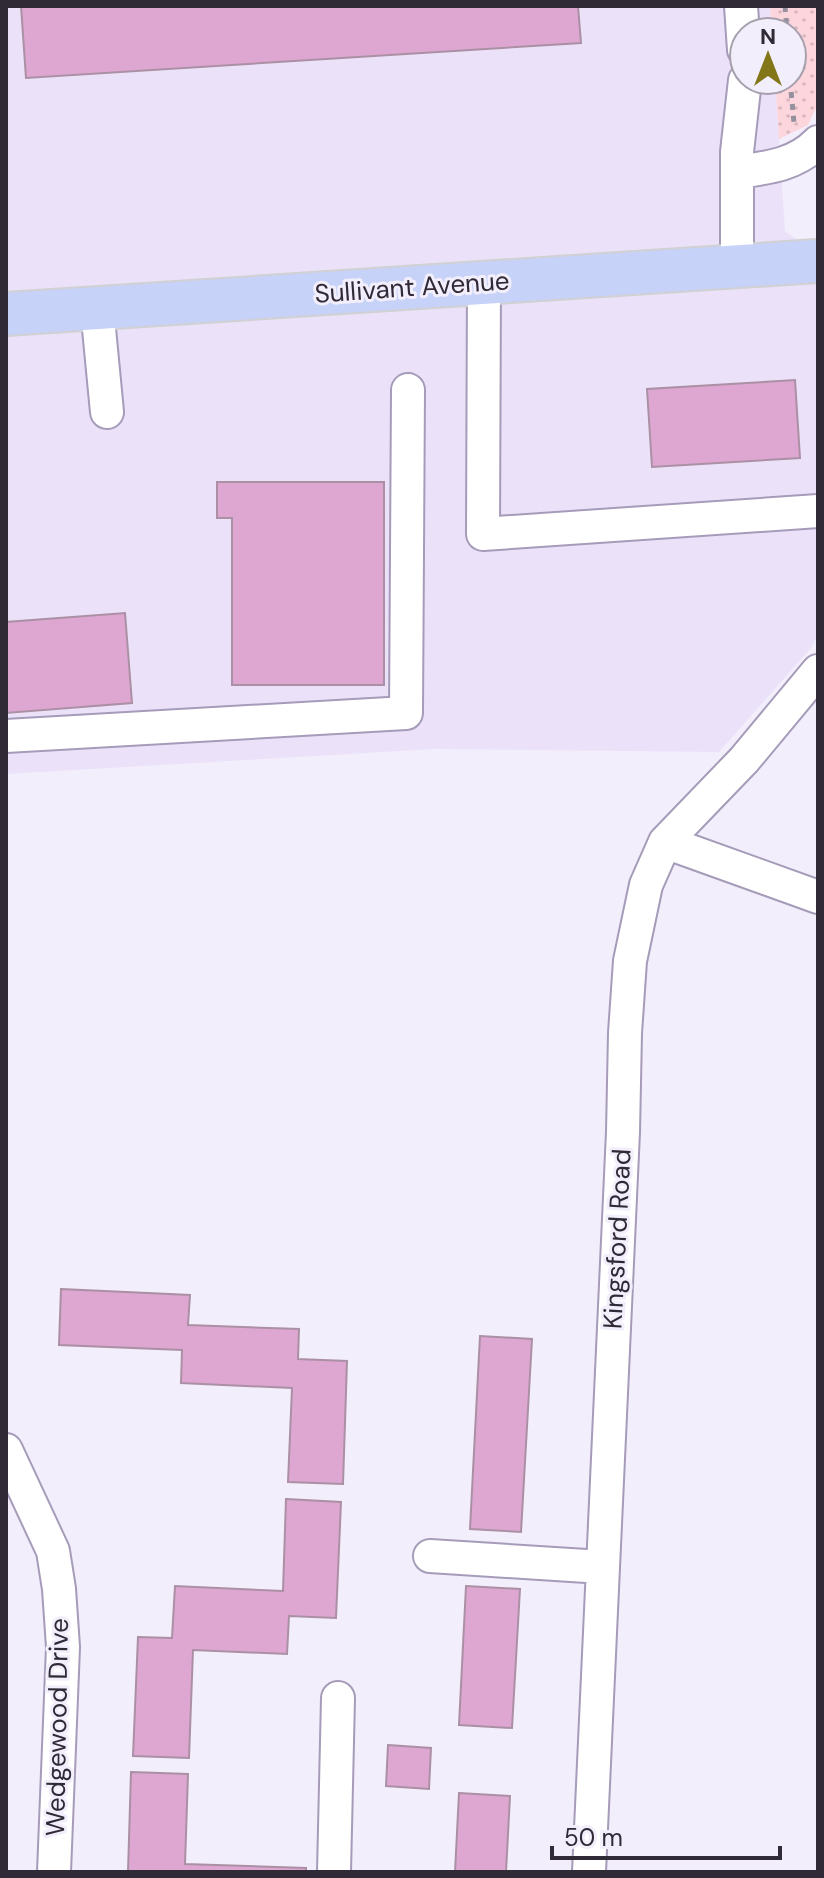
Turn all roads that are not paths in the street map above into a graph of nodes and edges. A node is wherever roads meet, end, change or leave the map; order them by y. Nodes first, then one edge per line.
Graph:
1 (744, 96) edge
2 (818, 142) edge
3 (737, 172) junction
4 (818, 261) edge
5 (737, 265) junction
6 (484, 282) junction
7 (97, 308) junction
8 (6, 314) edge
9 (408, 390) dead end
10 (107, 412) dead end
11 (818, 511) edge
12 (818, 671) edge
13 (6, 736) edge
14 (665, 842) junction
15 (818, 897) edge
16 (6, 1450) edge
17 (430, 1556) dead end
18 (602, 1567) junction
19 (338, 1698) dead end
20 (54, 1872) edge
21 (334, 1872) edge
22 (589, 1872) edge

1 - 3 street
2 - 3 street
3 - 5 street
4 - 5 main road, Sullivant Avenue
5 - 6 main road, Sullivant Avenue
6 - 7 main road, Sullivant Avenue
6 - 11 street
7 - 8 main road, Sullivant Avenue
7 - 10 street
9 - 13 street
12 - 14 street, Kingsford Road
14 - 15 street
14 - 18 street, Kingsford Road
16 - 20 street, Wedgewood Drive
17 - 18 street
18 - 22 street, Kingsford Road
19 - 21 street

